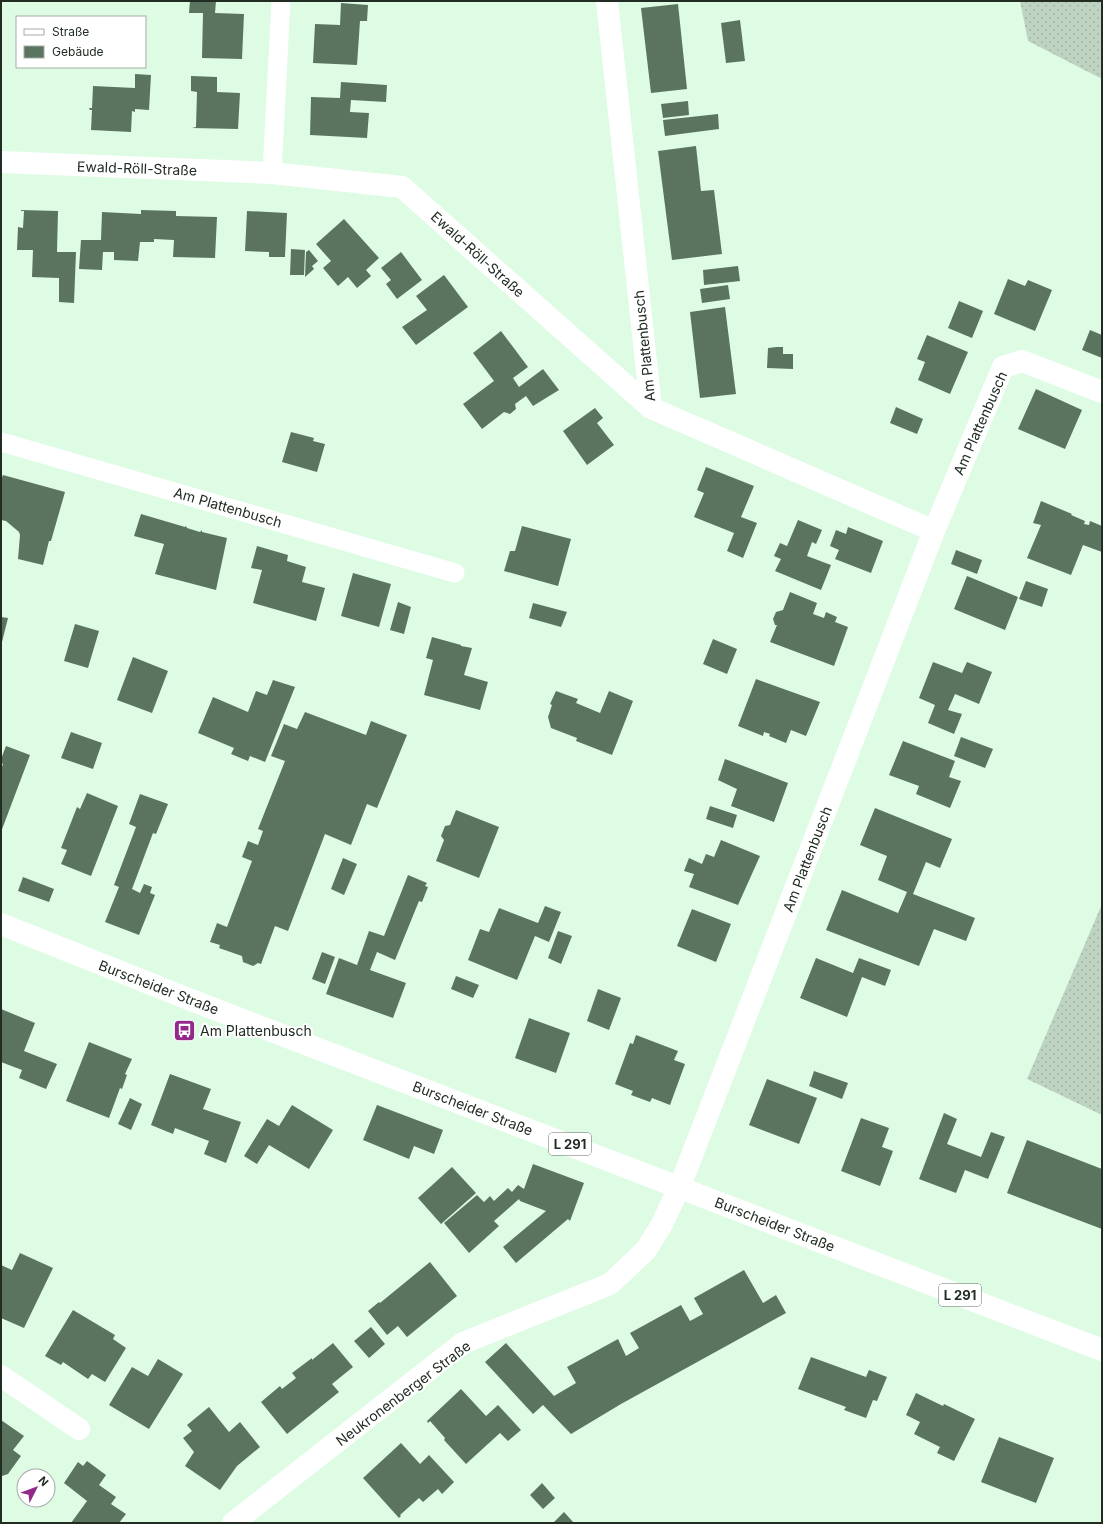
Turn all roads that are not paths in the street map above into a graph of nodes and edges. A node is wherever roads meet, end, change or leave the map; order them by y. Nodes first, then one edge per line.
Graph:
1 (281, 1) edge
2 (607, 1) edge
3 (1, 162) edge
4 (272, 173) junction
5 (1102, 392) edge
6 (651, 408) junction
7 (1, 442) edge
8 (934, 531) junction
9 (454, 573) dead end
10 (1, 924) edge
11 (680, 1186) junction
12 (1102, 1350) edge
13 (1, 1376) edge
14 (79, 1429) dead end
15 (234, 1523) edge

1 - 4 lane
2 - 6 street, Am Plattenbusch
3 - 4 street, Ewald-Röll-Straße
4 - 6 street, Ewald-Röll-Straße
5 - 8 street, Am Plattenbusch
6 - 8 street, Am Plattenbusch
7 - 9 lane, Am Plattenbusch
8 - 11 street, Am Plattenbusch
10 - 11 street, Burscheider Straße / L 291
11 - 12 street, Burscheider Straße / L 291
11 - 15 street, Neukronenberger Straße
13 - 14 street

